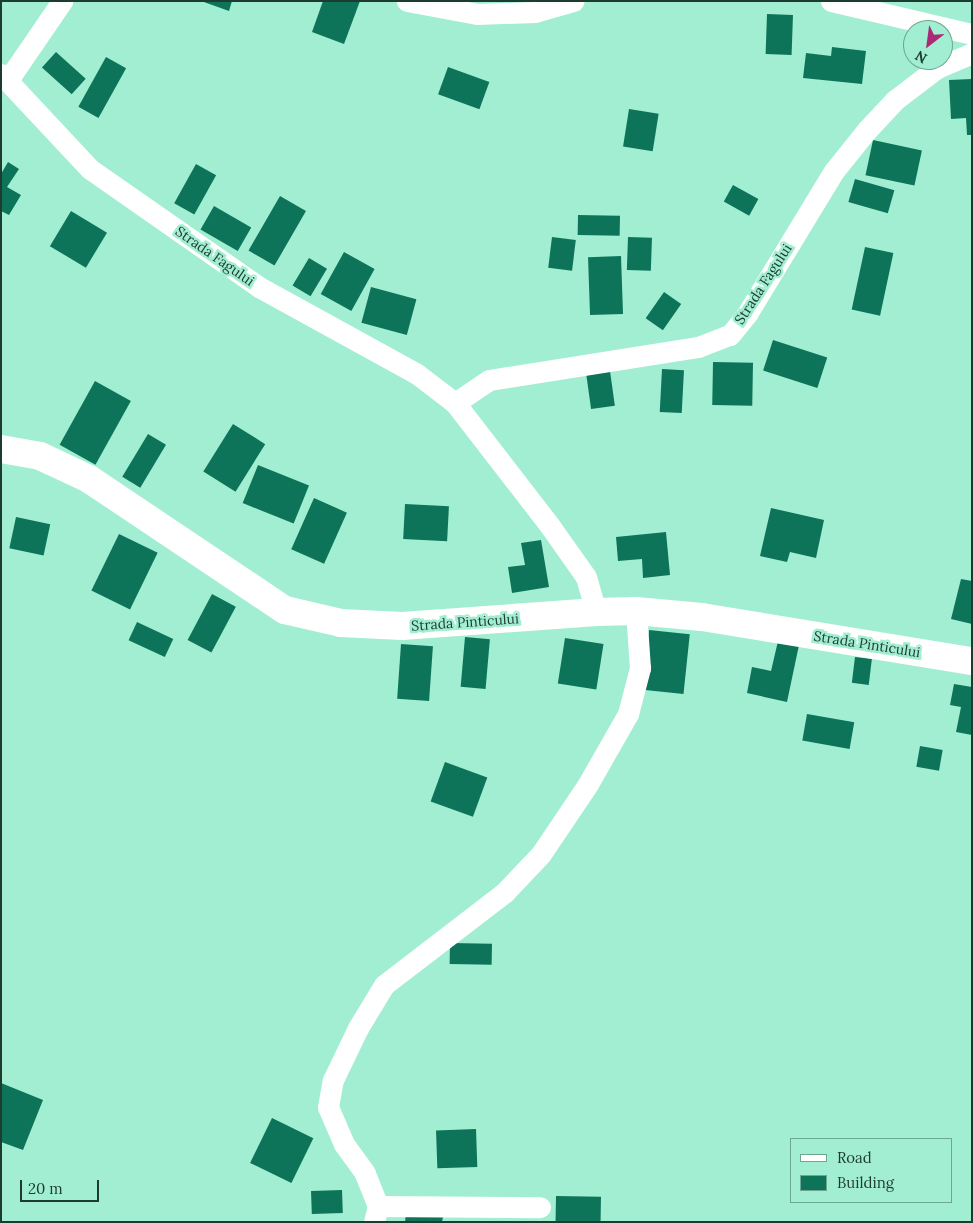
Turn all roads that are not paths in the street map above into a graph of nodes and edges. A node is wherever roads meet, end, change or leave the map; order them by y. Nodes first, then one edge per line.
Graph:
1 (62, 1) edge
2 (407, 1) edge
3 (573, 1) edge
4 (831, 1) edge
5 (972, 34) edge
6 (972, 53) edge
7 (5, 77) edge
8 (455, 403) junction
9 (1, 449) edge
10 (596, 612) junction
11 (636, 612) junction
12 (972, 661) edge
13 (540, 1206) dead end
14 (376, 1214) edge

1 - 7 street
2 - 3 street
4 - 5 street
6 - 8 street, Strada Fagului
7 - 8 street, Strada Fagului
8 - 10 street, Strada Fagului
9 - 10 main road, Strada Pinticului
10 - 11 main road, Strada Pinticului
11 - 12 main road, Strada Pinticului
11 - 14 street
13 - 14 street

